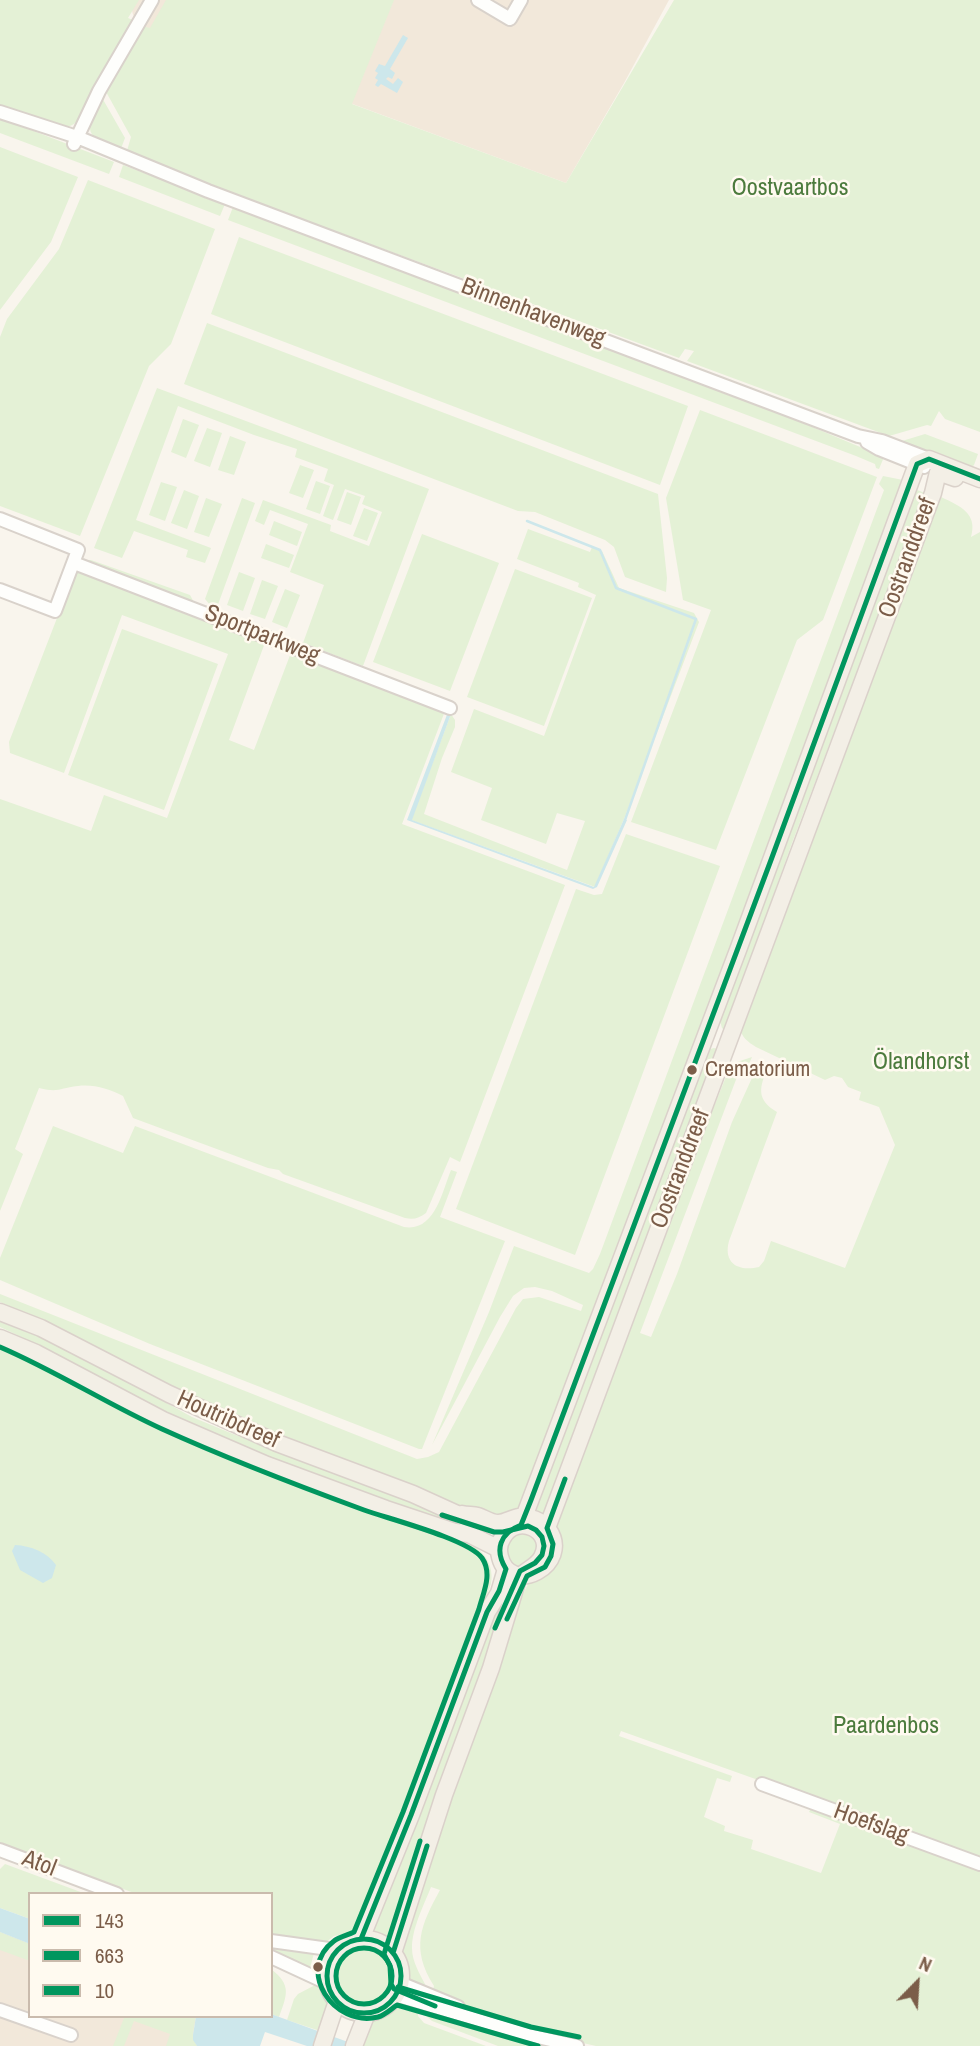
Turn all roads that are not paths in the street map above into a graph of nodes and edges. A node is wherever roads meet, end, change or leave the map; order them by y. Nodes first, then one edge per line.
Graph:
1 (152, 0) edge
2 (478, 0) edge
3 (521, 0) edge
4 (0, 113) edge
5 (75, 141) junction
6 (928, 465) junction
7 (980, 479) edge
8 (980, 487) edge
9 (0, 519) edge
10 (74, 563) junction
11 (0, 590) edge
12 (450, 708) dead end
13 (0, 1312) edge
14 (0, 1338) edge
15 (515, 1524) junction
16 (547, 1528) junction
17 (455, 1532) junction
18 (499, 1549) junction
19 (518, 1574) junction
20 (487, 1612) junction
21 (762, 1784) dead end
22 (0, 1850) edge
23 (980, 1864) edge
24 (112, 1892) edge
25 (361, 1939) junction
26 (273, 1941) edge
27 (336, 1950) junction
28 (393, 1953) junction
29 (273, 1958) edge
30 (327, 1983) junction
31 (398, 1989) junction
32 (337, 2001) junction
33 (0, 2010) edge
34 (367, 2013) junction
35 (71, 2035) dead end
36 (325, 2040) edge
37 (354, 2045) edge
38 (577, 2046) edge

1 - 5 street
2 - 3 street
4 - 5 street, Binnenhavenweg
5 - 6 street, Binnenhavenweg
6 - 7 main road, Binnenhavenweg
6 - 8 main road, Binnenhavenweg
6 - 15 main road, Oostranddreef
6 - 16 main road, Oostranddreef
9 - 10 street
10 - 11 street
10 - 12 street, Sportparkweg
13 - 15 main road, Houtribdreef
14 - 17 main road, Houtribdreef
15 - 16 main road, Houtribdreef
15 - 18 main road
15 - 19 main road
16 - 19 main road
17 - 18 main road, Houtribdreef
17 - 20 main road
18 - 19 main road
19 - 20 main road
19 - 28 main road
20 - 25 main road
21 - 23 street, Hoefslag
22 - 24 street, Atol
25 - 27 main road
25 - 28 main road
26 - 27 street
27 - 30 main road
28 - 31 main road
29 - 30 street
30 - 32 main road
31 - 34 main road
31 - 38 street
32 - 34 main road
32 - 36 main road
33 - 35 street
34 - 37 main road

